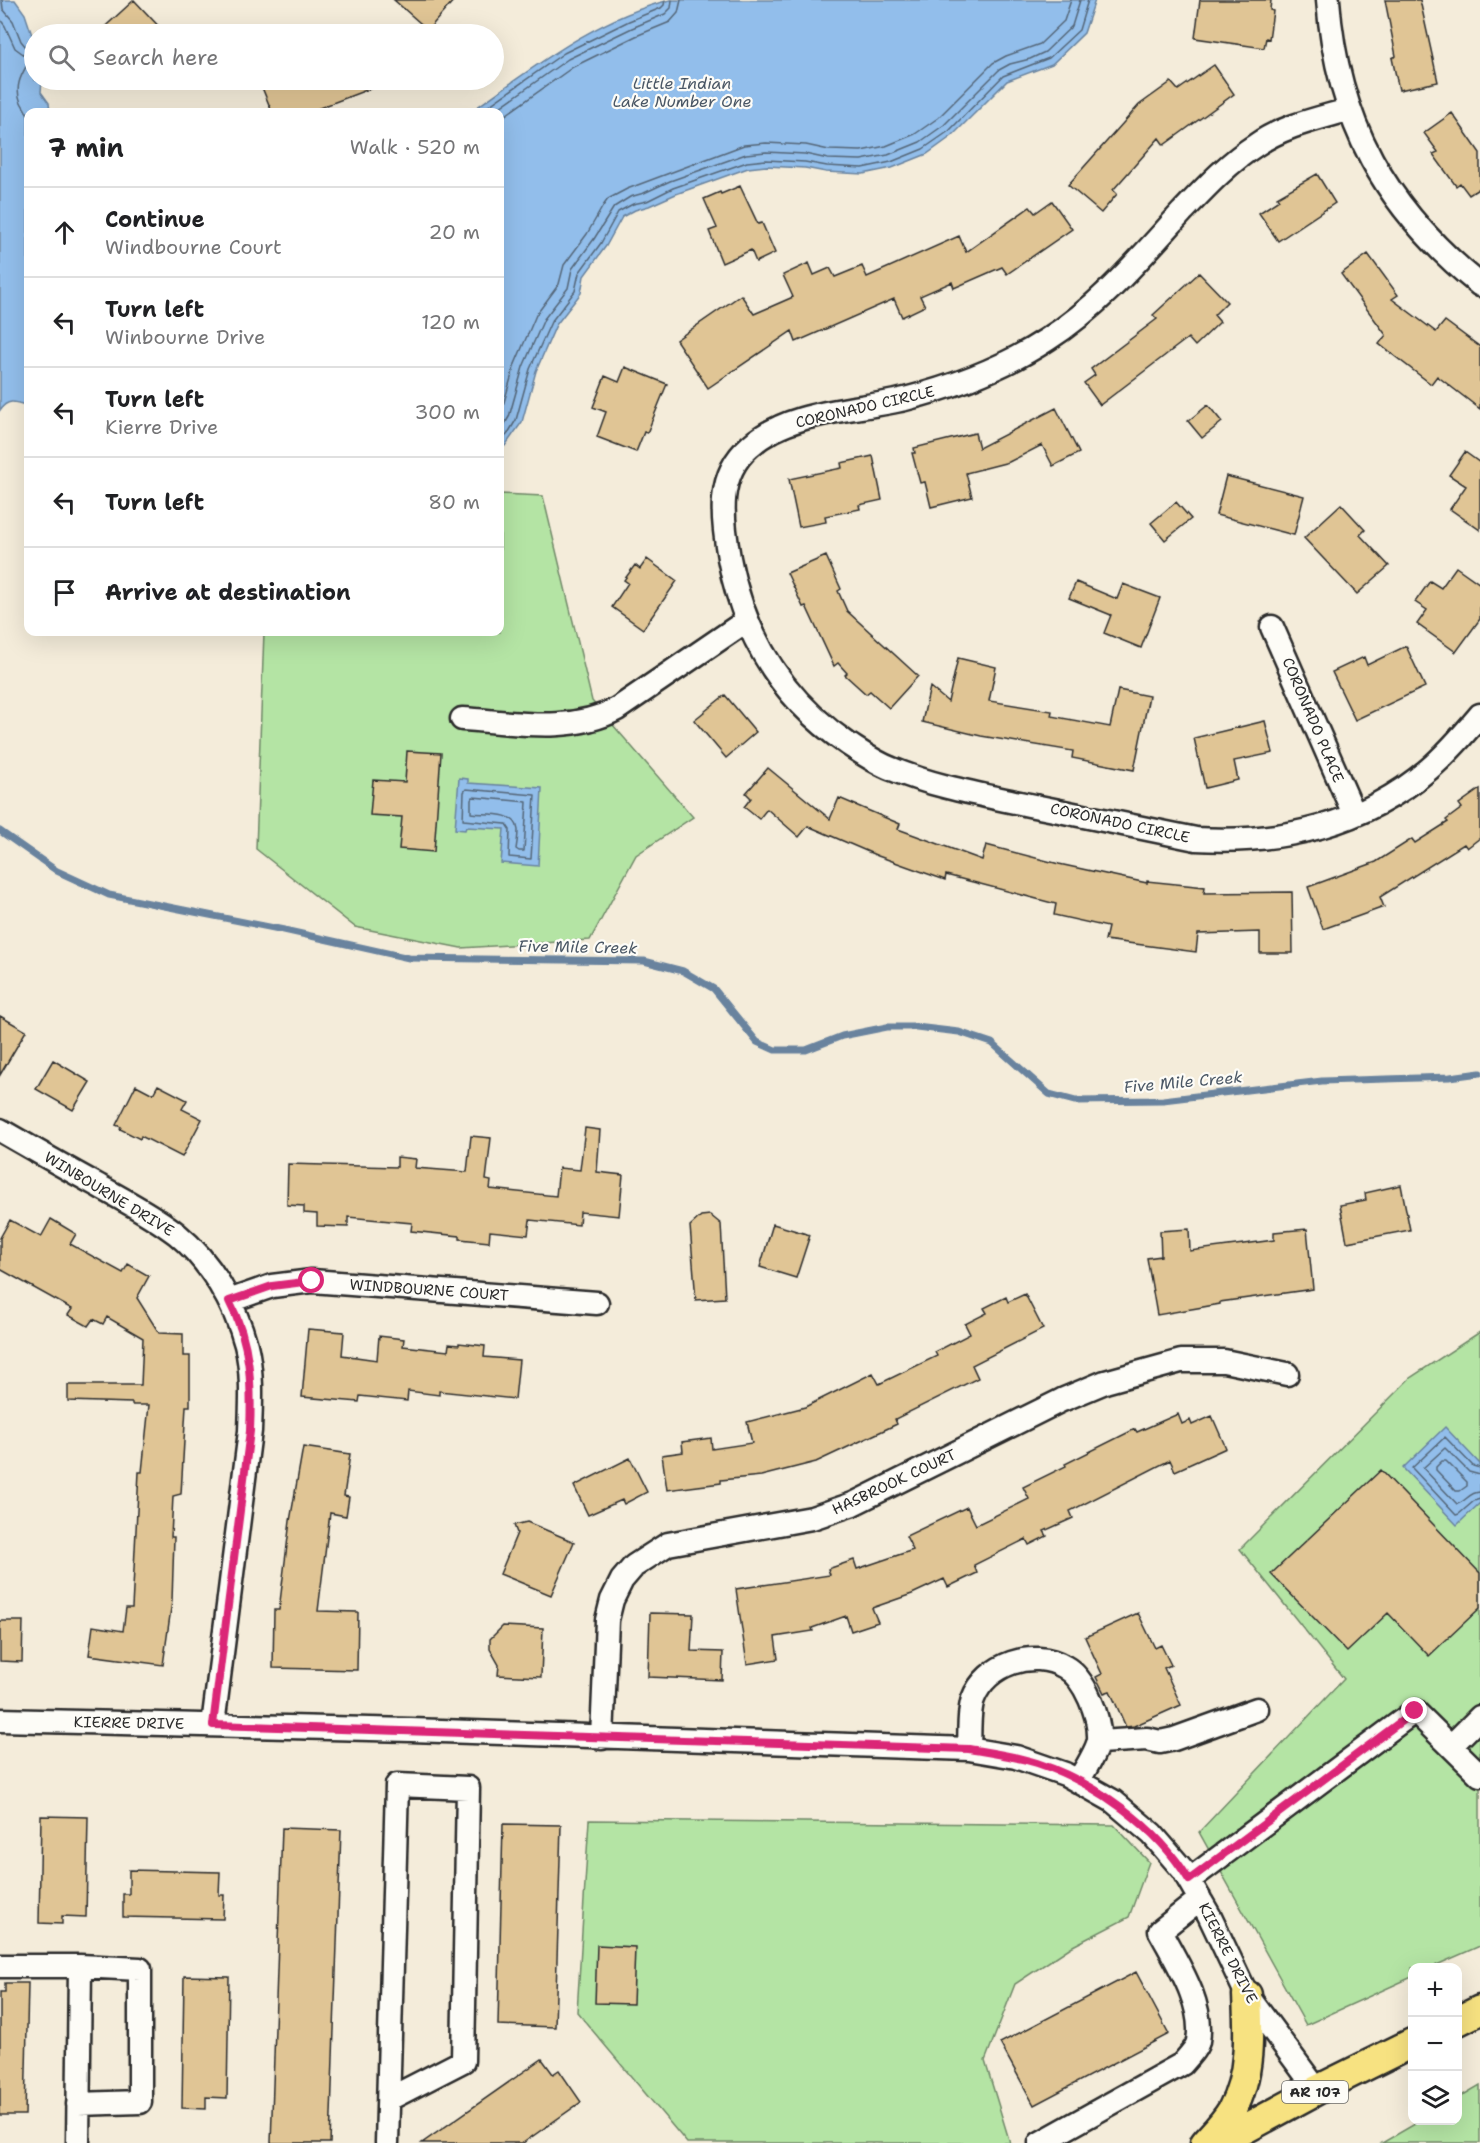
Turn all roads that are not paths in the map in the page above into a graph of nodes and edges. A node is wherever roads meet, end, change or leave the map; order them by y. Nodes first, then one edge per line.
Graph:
1 (1328, 0) edge
2 (1348, 110) junction
3 (1480, 285) edge
4 (746, 621) junction
5 (1272, 627) dead end
6 (1480, 715) edge
7 (462, 718) dead end
8 (1354, 814) junction
9 (0, 1130) edge
10 (229, 1301) junction
11 (597, 1303) dead end
12 (1287, 1374) dead end
13 (1257, 1709) dead end
14 (1480, 1717) edge
15 (0, 1720) edge
16 (213, 1725) junction
17 (602, 1737) junction
18 (1099, 1742) junction
19 (1451, 1746) junction
20 (969, 1749) junction
21 (1480, 1775) edge
22 (1079, 1780) junction
23 (1194, 1889) junction
24 (0, 1966) edge
25 (80, 1966) junction
26 (1247, 1995) junction
27 (1480, 2010) edge
28 (1462, 2019) edge
29 (1408, 2045) edge
30 (1317, 2090) junction
31 (389, 2099) junction
32 (78, 2104) junction
33 (78, 2143) edge
34 (387, 2143) edge
35 (1040, 2143) edge
36 (1205, 2143) edge
37 (1219, 2143) edge

1 - 2 street
2 - 3 street
2 - 4 street, CORONADO CIRCLE
4 - 7 street
4 - 8 street, CORONADO CIRCLE
5 - 8 street, CORONADO PLACE
6 - 8 street, CORONADO CIRCLE
9 - 10 street, WINBOURNE DRIVE
10 - 11 street, WINDBOURNE COURT
10 - 16 street, WINBOURNE DRIVE
12 - 17 street, HASBROOK COURT
13 - 18 street
14 - 19 street
15 - 16 street, KIERRE DRIVE
16 - 17 street, KIERRE DRIVE
17 - 20 street, KIERRE DRIVE
18 - 20 street
18 - 22 street
19 - 21 street
19 - 23 street
20 - 22 street, KIERRE DRIVE
22 - 23 street, KIERRE DRIVE
23 - 26 street, KIERRE DRIVE
23 - 35 street
24 - 25 street
25 - 32 street
25 - 32 street
26 - 30 street, KIERRE DRIVE
26 - 36 main road
27 - 28 main road
29 - 30 main road, AR 107
30 - 37 main road, AR 107
31 - 31 street
31 - 34 street
32 - 33 street

